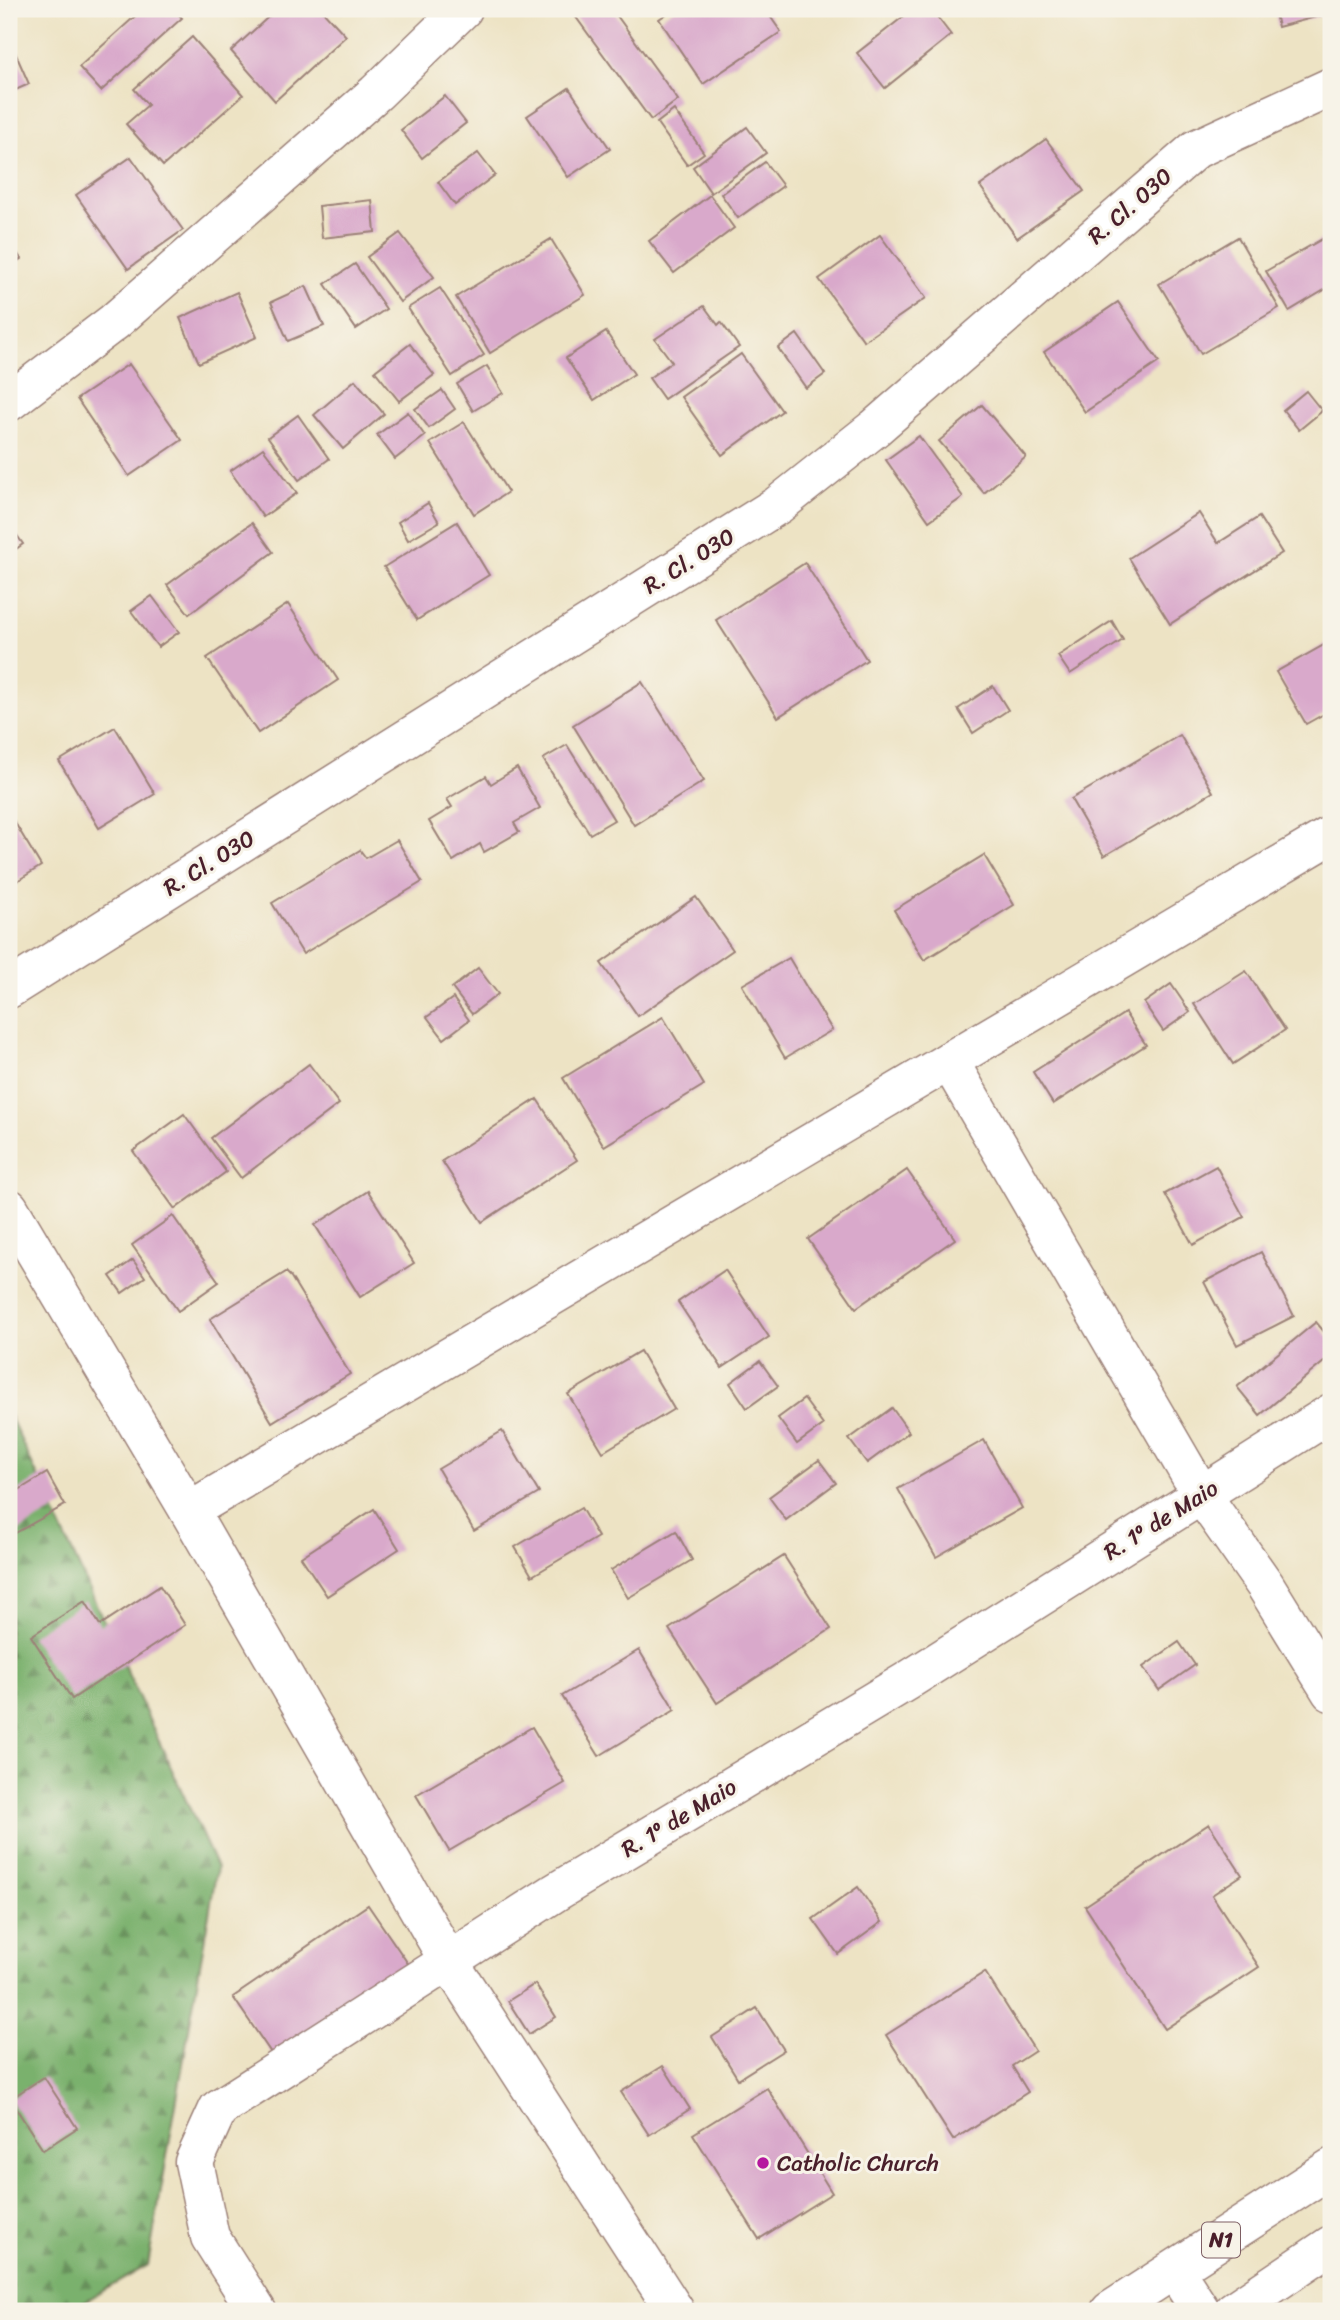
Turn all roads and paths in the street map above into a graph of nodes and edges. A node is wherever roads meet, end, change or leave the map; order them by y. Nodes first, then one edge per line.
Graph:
1 (463, 9) edge
2 (1331, 87) edge
3 (9, 402) edge
4 (1331, 835) edge
5 (9, 989) edge
6 (949, 1061) junction
7 (9, 1208) edge
8 (1331, 1413) edge
9 (1201, 1494) junction
10 (189, 1511) junction
11 (1331, 1692) edge
12 (448, 1960) junction
13 (1331, 2168) edge
14 (1331, 2245) edge
15 (1175, 2271) junction
16 (257, 2311) edge
17 (676, 2311) edge
18 (1110, 2311) edge
19 (1201, 2311) edge
20 (1233, 2311) edge

1 - 3 main road
2 - 5 main road, R. Cl. 030
4 - 6 main road
6 - 9 main road
6 - 10 main road
7 - 10 main road
8 - 9 main road, R. 1º de Maio
9 - 11 main road
9 - 12 main road, R. 1º de Maio
10 - 12 main road
12 - 16 main road, R. 1º de Maio
12 - 17 main road
13 - 15 main road, N1
14 - 20 main road
15 - 18 main road, N1
15 - 19 main road

